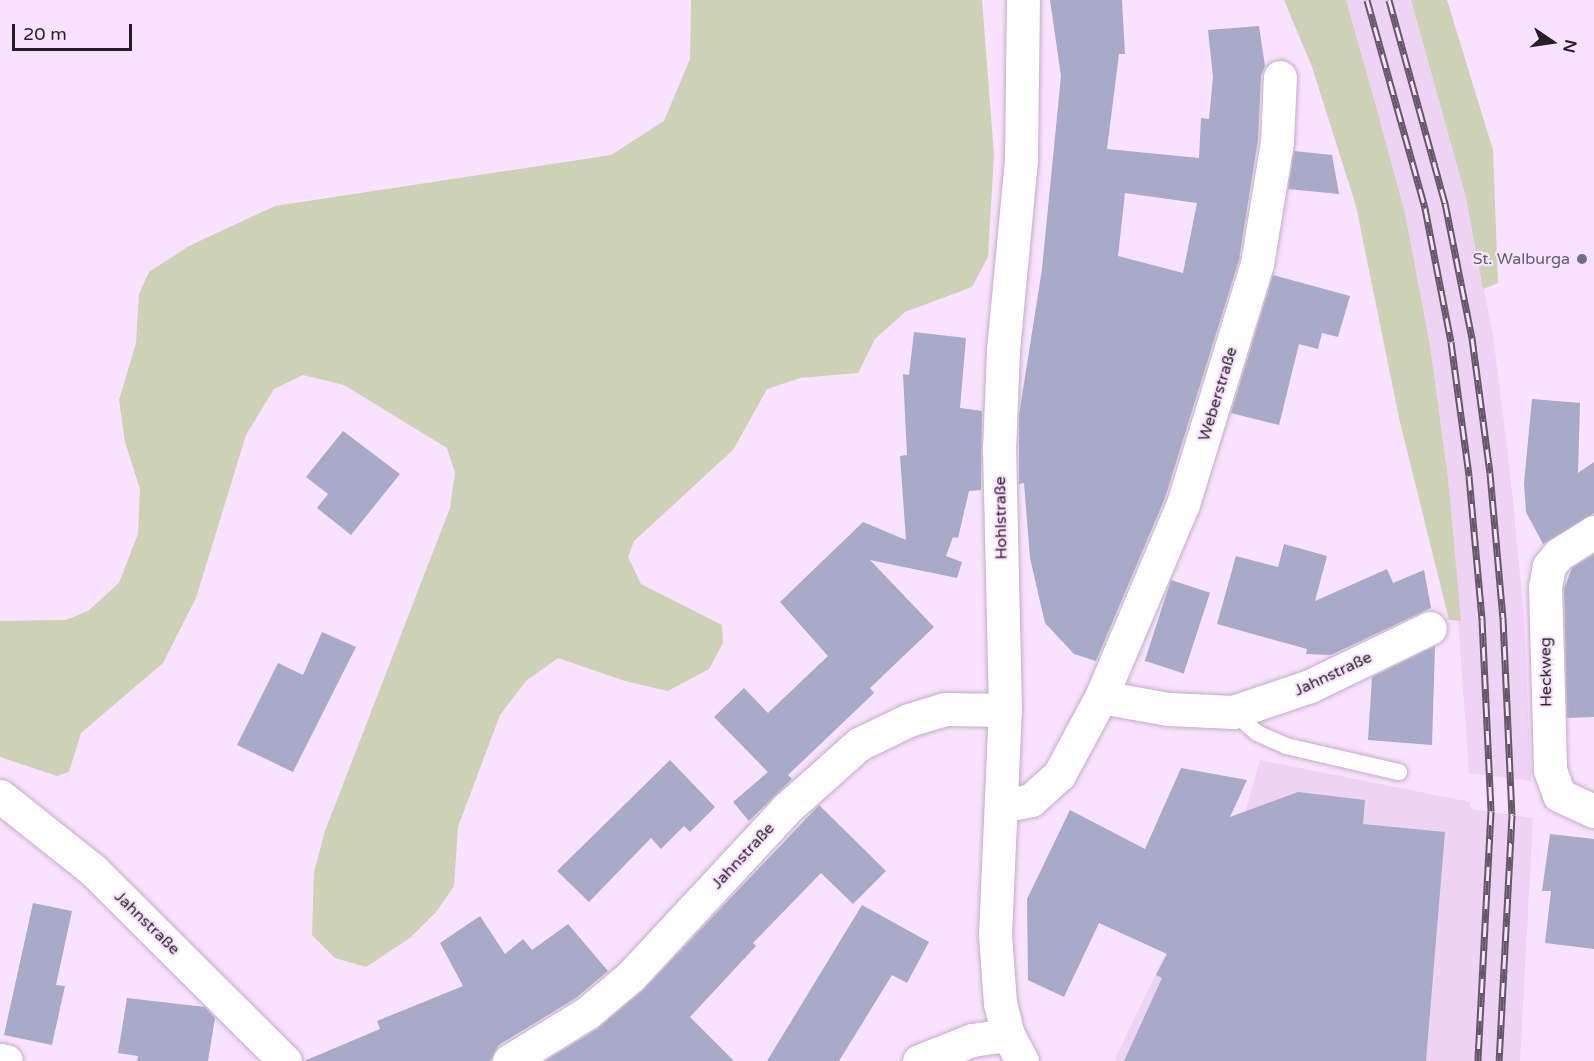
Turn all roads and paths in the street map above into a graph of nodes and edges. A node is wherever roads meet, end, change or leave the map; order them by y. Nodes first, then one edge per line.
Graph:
1 (1023, 0) edge
2 (1280, 76) dead end
3 (1594, 532) edge
4 (1430, 628) dead end
5 (1101, 697) junction
6 (1005, 710) junction
7 (1233, 712) junction
8 (1399, 772) dead end
9 (0, 796) edge
10 (1001, 806) junction
11 (1594, 811) edge
12 (1015, 1048) edge
13 (0, 1060) edge
14 (6, 1061) edge
15 (285, 1061) edge
16 (509, 1061) edge
17 (919, 1061) edge

1 - 6 street, Hohlstraße
2 - 5 street, Weberstraße
3 - 11 street, Heckweg
4 - 7 street, Jahnstraße
5 - 7 street, Jahnstraße
5 - 10 street
6 - 10 street, Hohlstraße
6 - 16 street, Jahnstraße
7 - 8 lane
9 - 15 street, Jahnstraße
10 - 12 street, Hohlstraße
12 - 17 street
13 - 14 street

